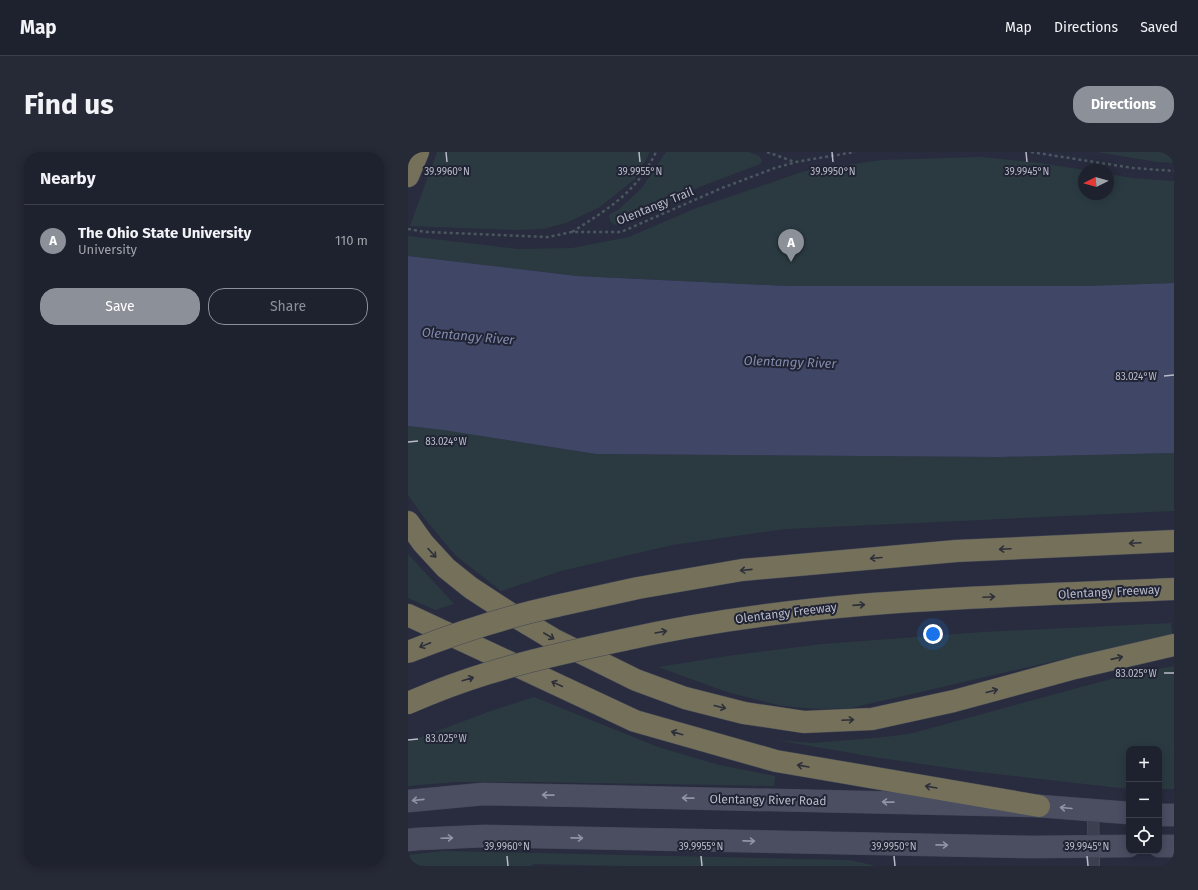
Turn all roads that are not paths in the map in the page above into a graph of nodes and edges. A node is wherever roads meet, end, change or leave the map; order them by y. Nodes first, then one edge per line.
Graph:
1 (418, 152) edge
2 (409, 174) edge
3 (408, 522) edge
4 (1174, 541) edge
5 (1174, 589) edge
6 (408, 615) edge
7 (1174, 645) edge
8 (408, 652) edge
9 (408, 703) edge
10 (408, 801) edge
11 (1038, 806) junction
12 (1093, 810) junction
13 (1126, 813) edge
14 (1162, 815) edge
15 (1174, 815) edge
16 (408, 840) edge
17 (1162, 846) edge
18 (1174, 846) edge
19 (1126, 847) edge
20 (1093, 856) edge

1 - 2 highway
3 -> 7 highway
4 -> 8 highway, bridge
9 -> 5 highway, Olentangy Freeway, bridge
11 -> 6 highway
11 -> 10 main road, Olentangy River Road
12 -> 11 main road, Olentangy River Road
12 - 13 main road, Olentangy River Road
12 - 20 lane
14 - 15 main road
16 -> 20 main road
17 - 18 main road
19 - 20 main road

